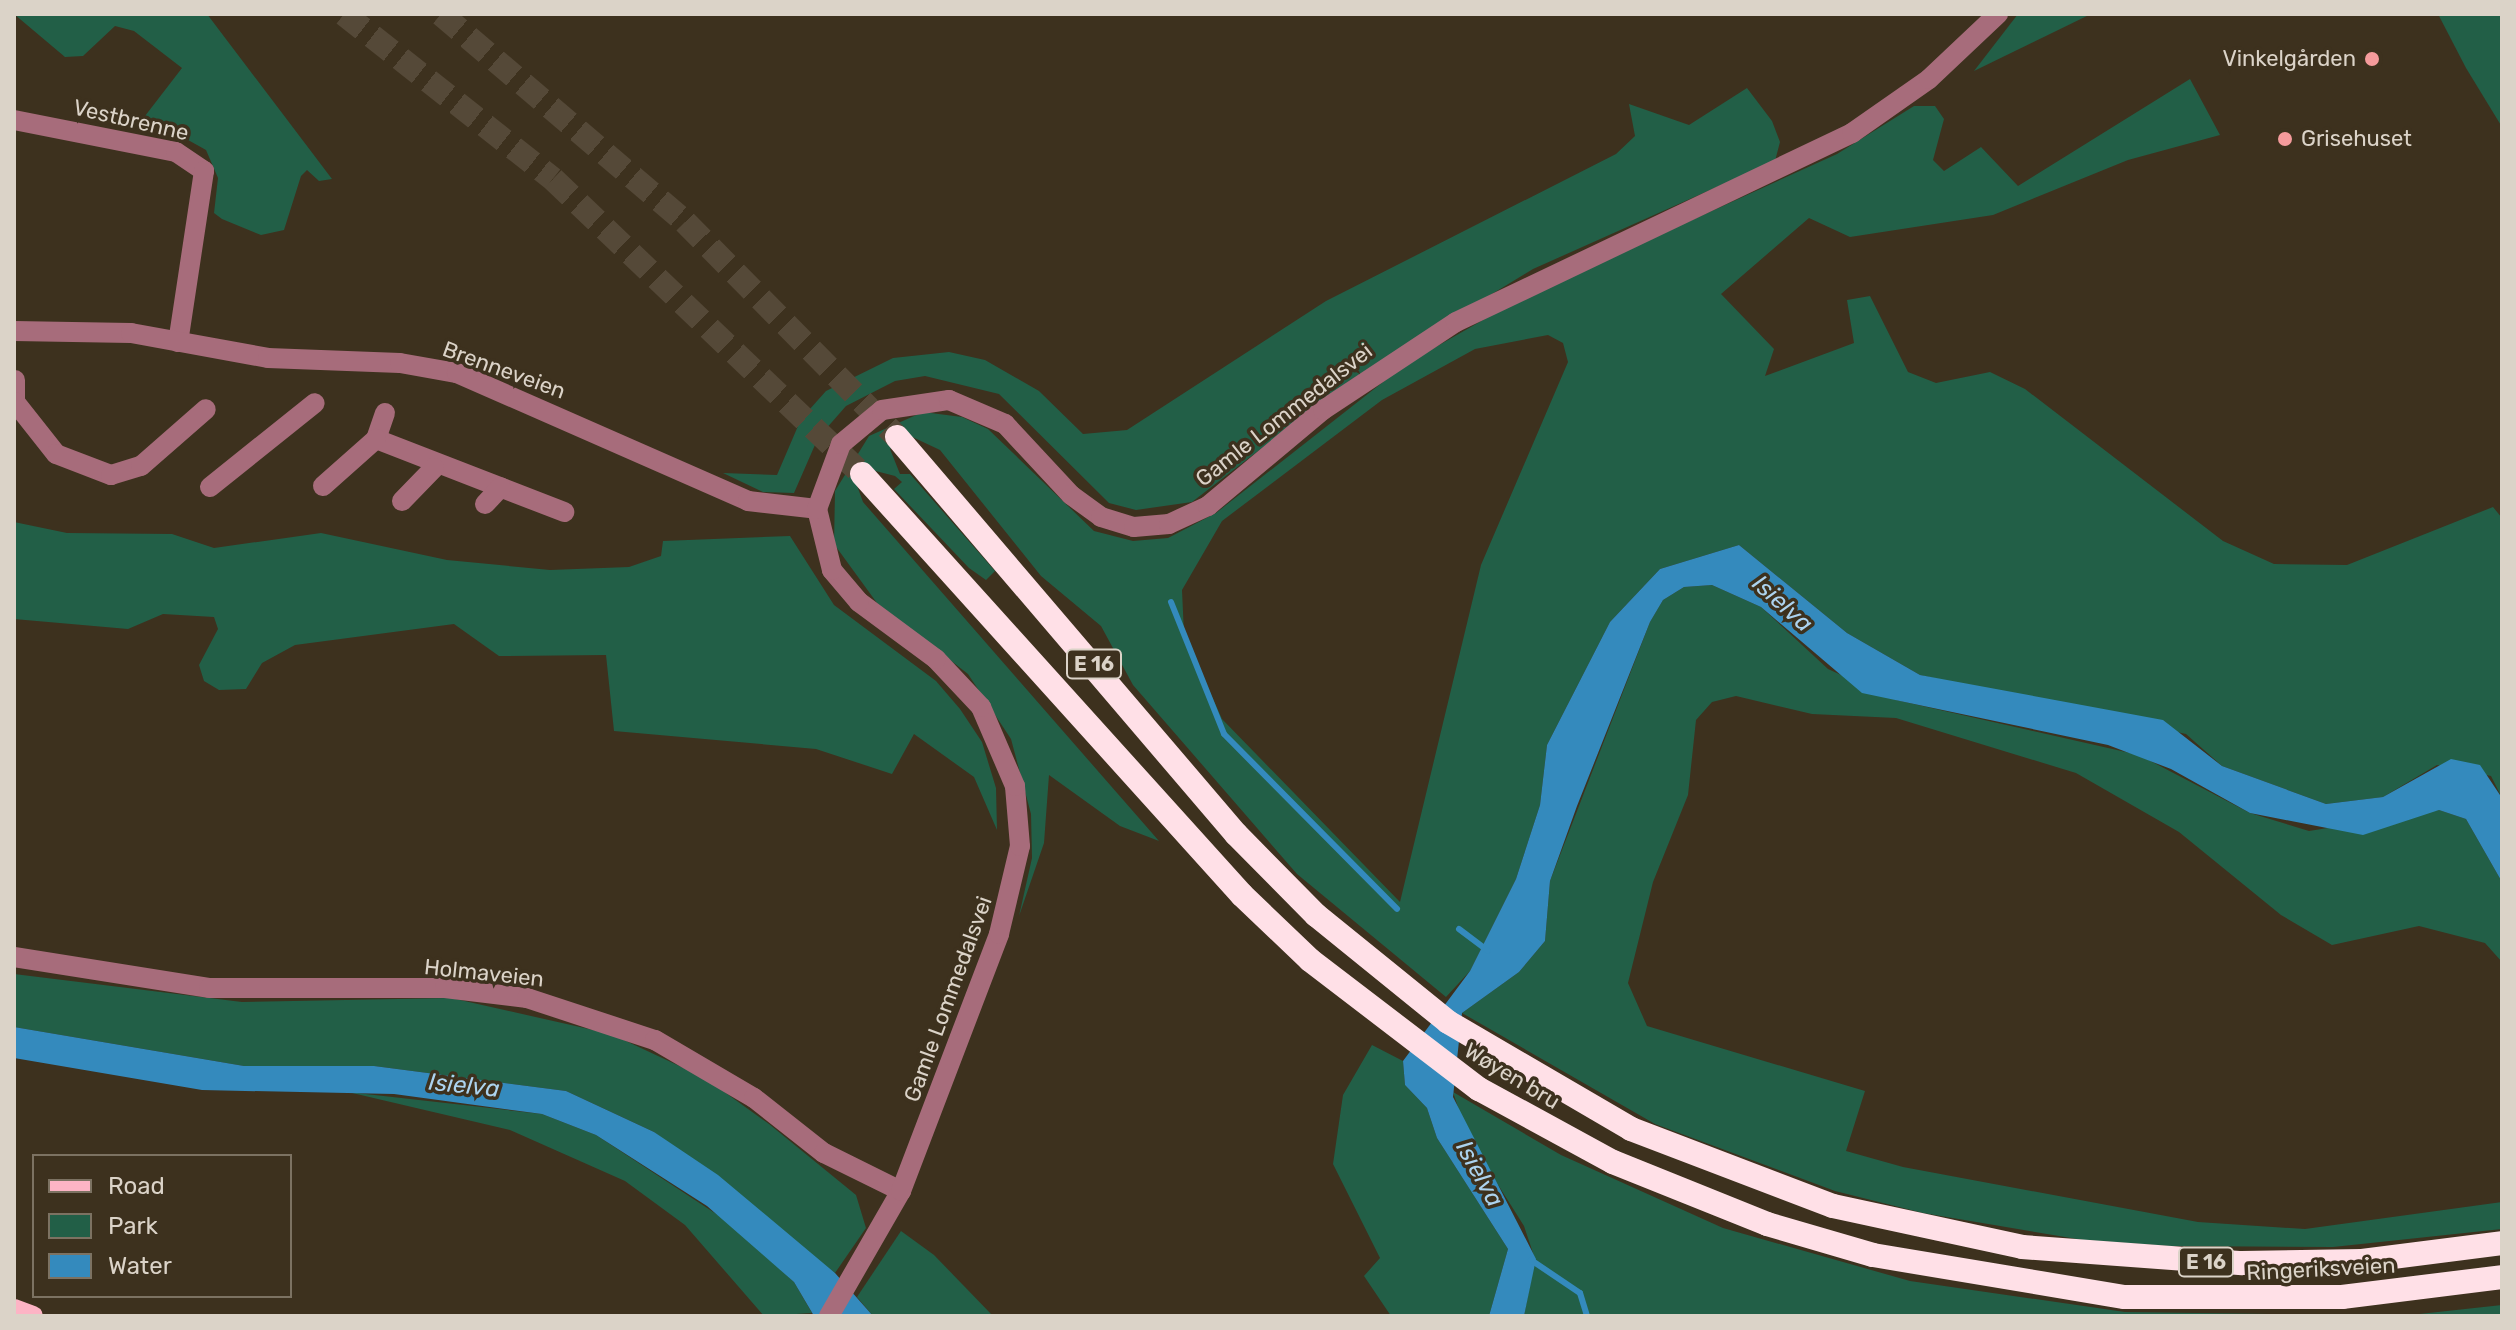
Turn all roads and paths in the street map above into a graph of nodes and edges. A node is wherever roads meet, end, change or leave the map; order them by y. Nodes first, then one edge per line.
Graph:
1 (1998, 14) edge
2 (14, 120) edge
3 (14, 331) edge
4 (178, 342) junction
5 (15, 380) edge
6 (315, 403) dead end
7 (206, 409) dead end
8 (385, 413) dead end
9 (897, 437) tunnel mouth
10 (376, 439) junction
11 (434, 468) junction
12 (862, 474) tunnel mouth
13 (323, 486) dead end
14 (210, 487) dead end
15 (501, 487) junction
16 (402, 501) dead end
17 (485, 504) dead end
18 (817, 509) junction
19 (564, 512) dead end
20 (14, 957) edge
21 (901, 1191) junction
22 (1912, 1226) joint
23 (2502, 1243) edge
24 (1905, 1262) joint
25 (2502, 1277) edge
26 (14, 1309) edge
27 (33, 1316) edge
28 (829, 1316) edge

1 - 18 street, Gamle Lommedalsvei
2 - 4 street, Vestbrenne
3 - 4 street, Brenneveien
4 - 18 street, Brenneveien
5 - 7 street
6 - 14 street
8 - 10 street
9 - 22 highway, Wøyen bru / E 16
10 - 11 street
10 - 13 street
11 - 15 street
11 - 16 street
12 - 24 highway, Wøyen bru / E 16
15 - 17 street
15 - 19 street
18 - 21 street, Gamle Lommedalsvei
20 - 21 street, Holmaveien
21 - 28 street, Gamle Lommedalsvei
22 - 23 highway, Ringeriksveien / E 16
24 - 25 highway, Ringeriksveien / E 16
26 - 27 main road

